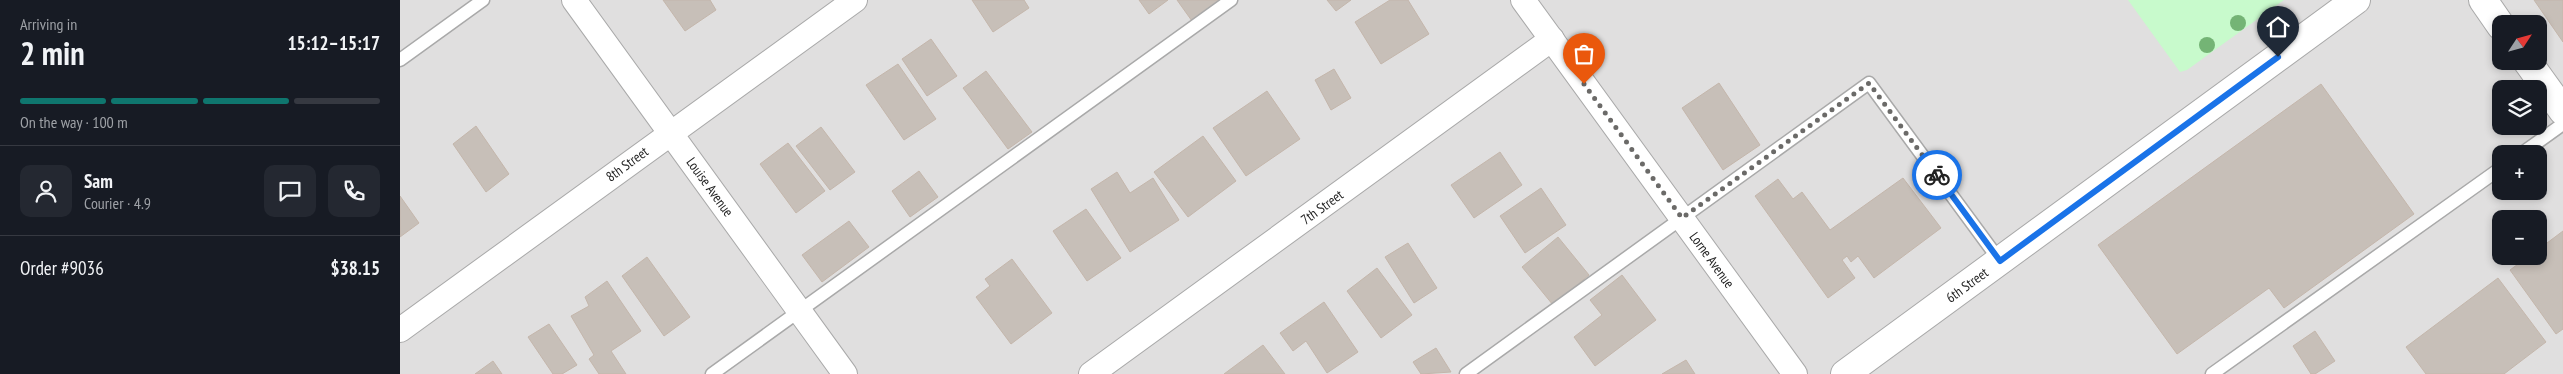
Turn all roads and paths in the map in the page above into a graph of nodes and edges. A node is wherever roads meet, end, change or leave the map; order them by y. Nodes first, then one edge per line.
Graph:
1 (483, 0) edge
2 (574, 0) edge
3 (855, 0) edge
4 (1231, 0) edge
5 (1523, 0) edge
6 (2356, 0) edge
7 (2483, 0) edge
8 (2493, 15) edge
9 (1552, 39) junction
10 (400, 60) edge
11 (2533, 70) edge
12 (2563, 111) edge
13 (2563, 124) edge
14 (670, 133) junction
15 (2534, 145) edge
16 (2492, 174) edge
17 (1682, 218) junction
18 (2000, 261) junction
19 (800, 311) junction
20 (400, 330) edge
21 (712, 374) edge
22 (846, 374) edge
23 (1091, 374) edge
24 (1466, 374) edge
25 (1795, 374) edge
26 (1845, 374) edge
27 (2212, 374) edge

1 - 10 lane
2 - 14 street, Louise Avenue
3 - 14 street, 8th Street
4 - 19 lane
5 - 9 street, Lorne Avenue
6 - 18 street, 6th Street
7 - 8 street
9 - 17 street, Lorne Avenue
9 - 23 street, 7th Street
11 - 12 street
13 - 15 lane
14 - 19 street, Louise Avenue
14 - 20 street, 8th Street
16 - 27 lane
17 - 18 lane
17 - 24 lane
17 - 25 street, Lorne Avenue
18 - 26 street, 6th Street
19 - 21 lane
19 - 22 street, Louise Avenue

